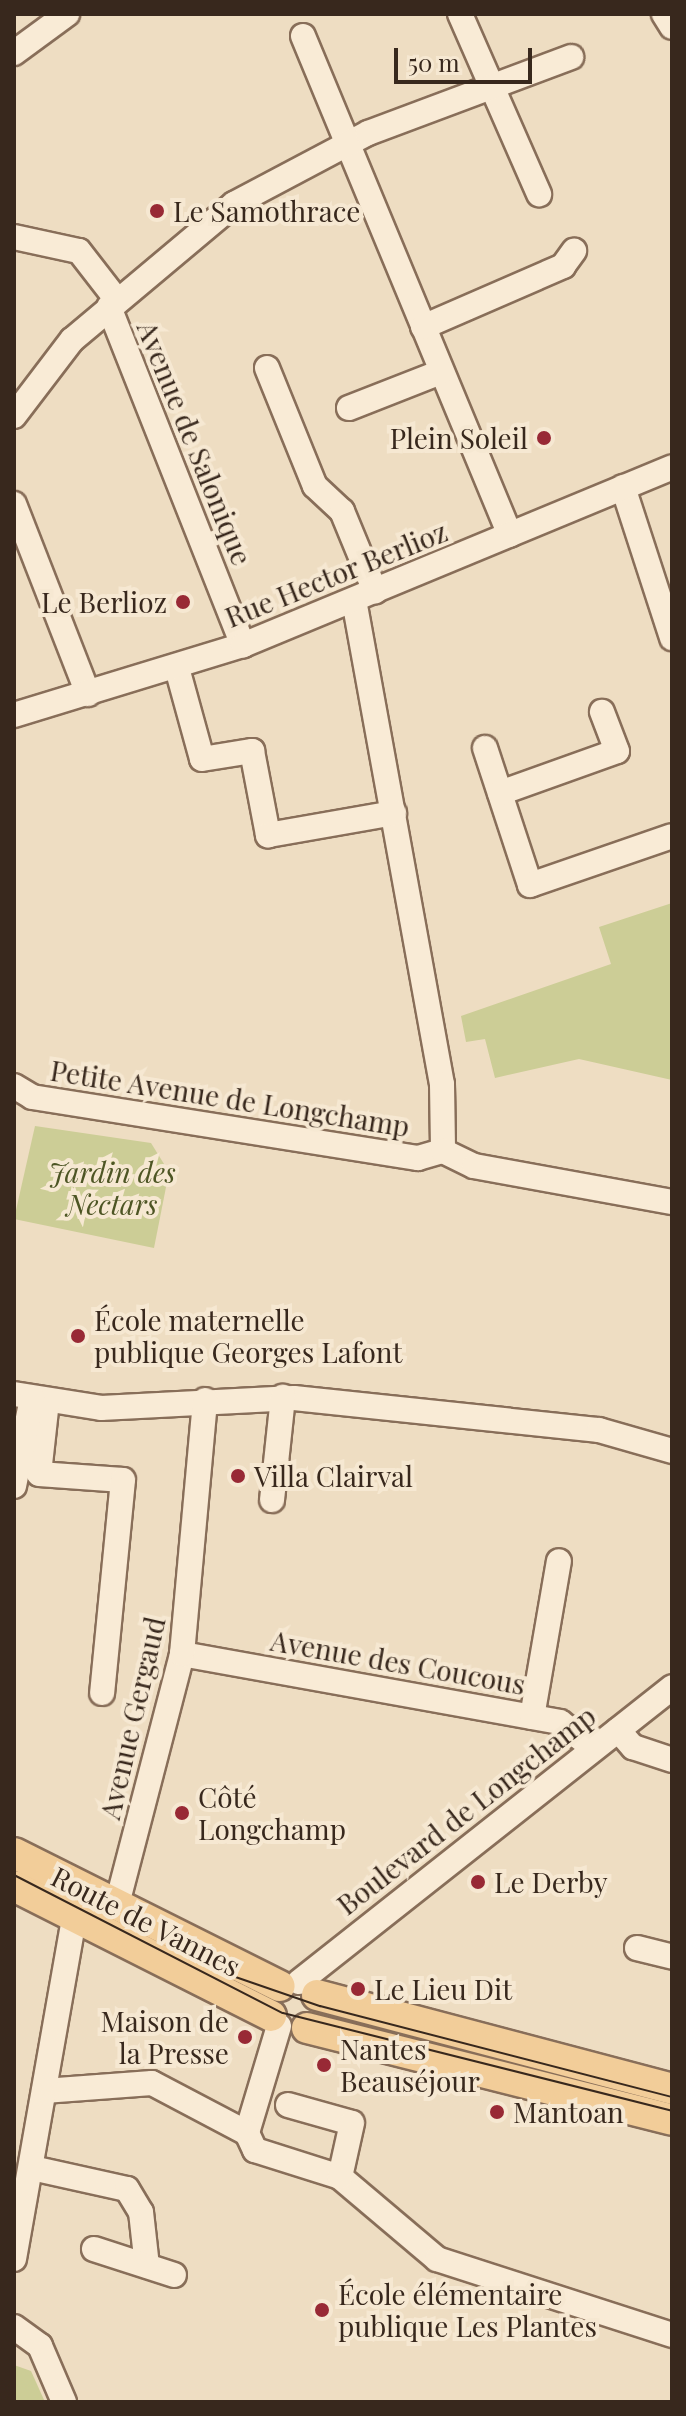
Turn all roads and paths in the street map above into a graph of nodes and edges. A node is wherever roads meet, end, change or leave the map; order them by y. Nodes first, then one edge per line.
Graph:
1 (67, 14) edge
2 (460, 14) edge
3 (664, 14) edge
4 (672, 27) edge
5 (303, 36) dead end
6 (14, 53) edge
7 (571, 57) dead end
8 (491, 86) junction
9 (348, 143) junction
10 (539, 194) dead end
11 (14, 237) edge
12 (574, 251) dead end
13 (113, 304) junction
14 (423, 327) junction
15 (267, 368) dead end
16 (441, 372) junction
17 (349, 408) dead end
18 (14, 416) edge
19 (672, 467) edge
20 (623, 487) junction
21 (14, 504) edge
22 (510, 535) junction
23 (365, 596) junction
24 (672, 638) edge
25 (243, 645) junction
26 (177, 668) junction
27 (88, 694) junction
28 (602, 712) dead end
29 (14, 715) edge
30 (485, 748) dead end
31 (500, 793) junction
32 (394, 813) junction
33 (672, 836) edge
34 (14, 1086) edge
35 (443, 1151) junction
36 (672, 1202) edge
37 (283, 1397) junction
38 (31, 1398) edge
39 (205, 1400) junction
40 (672, 1451) edge
41 (14, 1486) edge
42 (272, 1500) dead end
43 (559, 1561) dead end
44 (182, 1654) junction
45 (672, 1687) edge
46 (102, 1693) dead end
47 (532, 1717) junction
48 (618, 1730) junction
49 (593, 1748) junction
50 (672, 1760) edge
51 (14, 1853) edge
52 (14, 1886) edge
53 (117, 1904) junction
54 (74, 1918) junction
55 (637, 1948) dead end
56 (672, 1957) edge
57 (299, 1988) junction
58 (285, 2023) junction
59 (672, 2089) edge
60 (44, 2091) junction
61 (288, 2105) dead end
62 (672, 2120) edge
63 (247, 2133) junction
64 (25, 2177) edge
65 (340, 2177) junction
66 (94, 2249) dead end
67 (14, 2259) edge
68 (147, 2266) junction
69 (174, 2275) dead end
70 (14, 2327) edge
71 (672, 2335) edge
72 (64, 2402) edge

1 - 6 street
2 - 8 street
3 - 4 street
5 - 9 street
7 - 8 street
8 - 9 street
8 - 10 street
9 - 13 street
9 - 14 street
11 - 13 street, Avenue de Salonique
12 - 14 street
13 - 18 street
13 - 25 street, Avenue de Salonique
14 - 16 street
15 - 23 street
16 - 17 street
16 - 22 street
19 - 20 street, Rue Hector Berlioz
20 - 22 street, Rue Hector Berlioz
20 - 24 street
21 - 27 street
22 - 23 street, Rue Hector Berlioz
23 - 25 street, Rue Hector Berlioz
23 - 32 street
25 - 26 street, Rue Hector Berlioz
26 - 27 street, Rue Hector Berlioz
26 - 32 street
27 - 29 street, Rue Hector Berlioz
28 - 31 street
30 - 31 street
31 - 33 street
32 - 35 street
34 - 35 street, Petite Avenue de Longchamp
35 - 36 street, Petite Avenue de Longchamp
37 - 39 street
37 - 40 street
37 - 42 street
38 - 39 street
38 - 41 street
38 - 46 street
39 - 44 street, Avenue Gergaud
43 - 47 street
44 - 47 street, Avenue des Coucous
44 - 53 street, Avenue Gergaud
45 - 48 street, Boulevard de Longchamp
47 - 49 street, Avenue des Coucous
48 - 49 street, Boulevard de Longchamp
48 - 50 street
49 - 57 street, Boulevard de Longchamp
51 - 53 main road, Route de Vannes
52 - 54 main road, Route de Vannes
53 - 57 main road, Route de Vannes
54 - 58 main road, Route de Vannes
54 - 60 street
55 - 56 street
57 - 58 main road
57 - 58 main road
57 - 59 main road, Route de Vannes
58 - 62 main road, Route de Vannes
58 - 63 street
60 - 63 street
60 - 64 street
61 - 65 street
63 - 65 street
64 - 67 street
64 - 68 street
65 - 71 street
66 - 68 street
68 - 69 street
70 - 72 street

